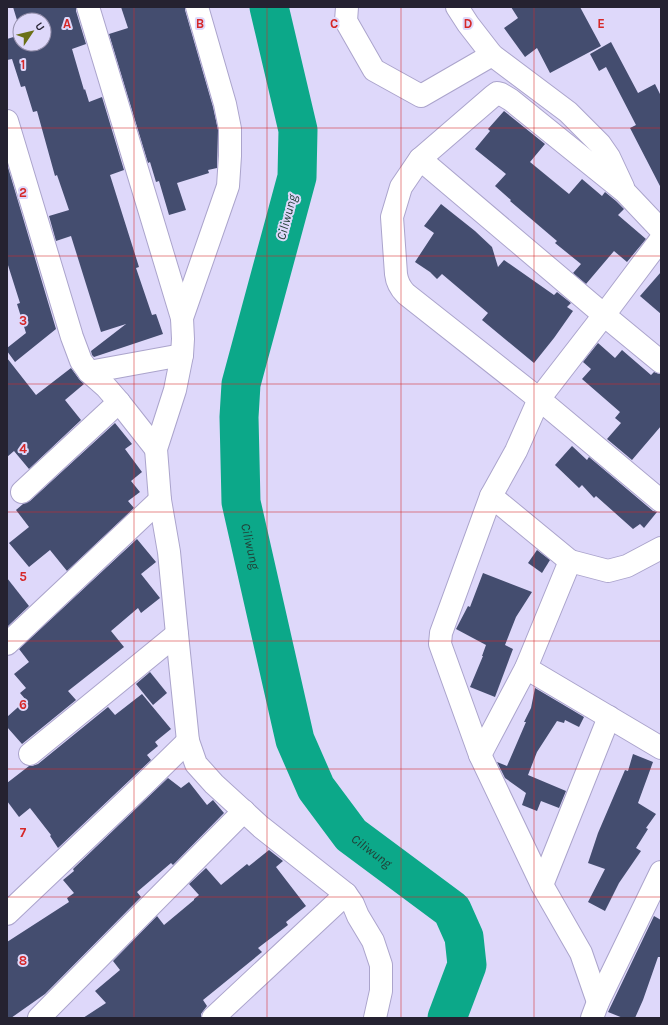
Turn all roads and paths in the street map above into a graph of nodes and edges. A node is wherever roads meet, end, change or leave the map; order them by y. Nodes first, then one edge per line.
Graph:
1 (88, 7) edge
2 (197, 7) edge
3 (347, 7) edge
4 (457, 7) edge
5 (492, 55) junction
6 (7, 121) edge
7 (420, 159) junction
8 (625, 192) junction
9 (661, 230) edge
10 (661, 239) edge
11 (604, 315) junction
12 (182, 318) junction
13 (182, 355) junction
14 (661, 362) edge
15 (89, 372) junction
16 (539, 399) junction
17 (119, 402) junction
18 (156, 449) junction
19 (22, 492) dead end
20 (491, 496) junction
21 (160, 500) junction
22 (661, 501) edge
23 (661, 548) edge
24 (570, 561) junction
25 (176, 634) junction
26 (7, 644) edge
27 (526, 668) junction
28 (609, 717) junction
29 (188, 741) junction
30 (661, 748) edge
31 (30, 754) dead end
32 (480, 754) junction
33 (244, 811) junction
34 (661, 872) edge
35 (542, 885) junction
36 (346, 894) junction
37 (7, 914) edge
38 (595, 1010) edge
39 (39, 1018) edge
40 (213, 1018) edge
41 (375, 1018) edge

1 - 12 street
2 - 12 street
3 - 5 street
4 - 5 street
5 - 8 street
6 - 15 street
7 - 8 street
7 - 11 street
7 - 16 street
8 - 9 street
10 - 11 street
11 - 14 street
11 - 16 street
12 - 13 street
13 - 15 street
13 - 18 street
15 - 17 street
16 - 20 street
16 - 22 street
17 - 18 street
17 - 19 street
18 - 21 street
20 - 24 street
20 - 32 street
21 - 25 street
21 - 26 street
23 - 24 street
24 - 27 street
25 - 29 street
25 - 31 street
27 - 28 street
27 - 32 street
28 - 30 street
28 - 35 street
29 - 33 street
29 - 37 street
32 - 35 street
33 - 36 street
33 - 39 street
34 - 38 street
35 - 38 street
36 - 40 street
36 - 41 street

